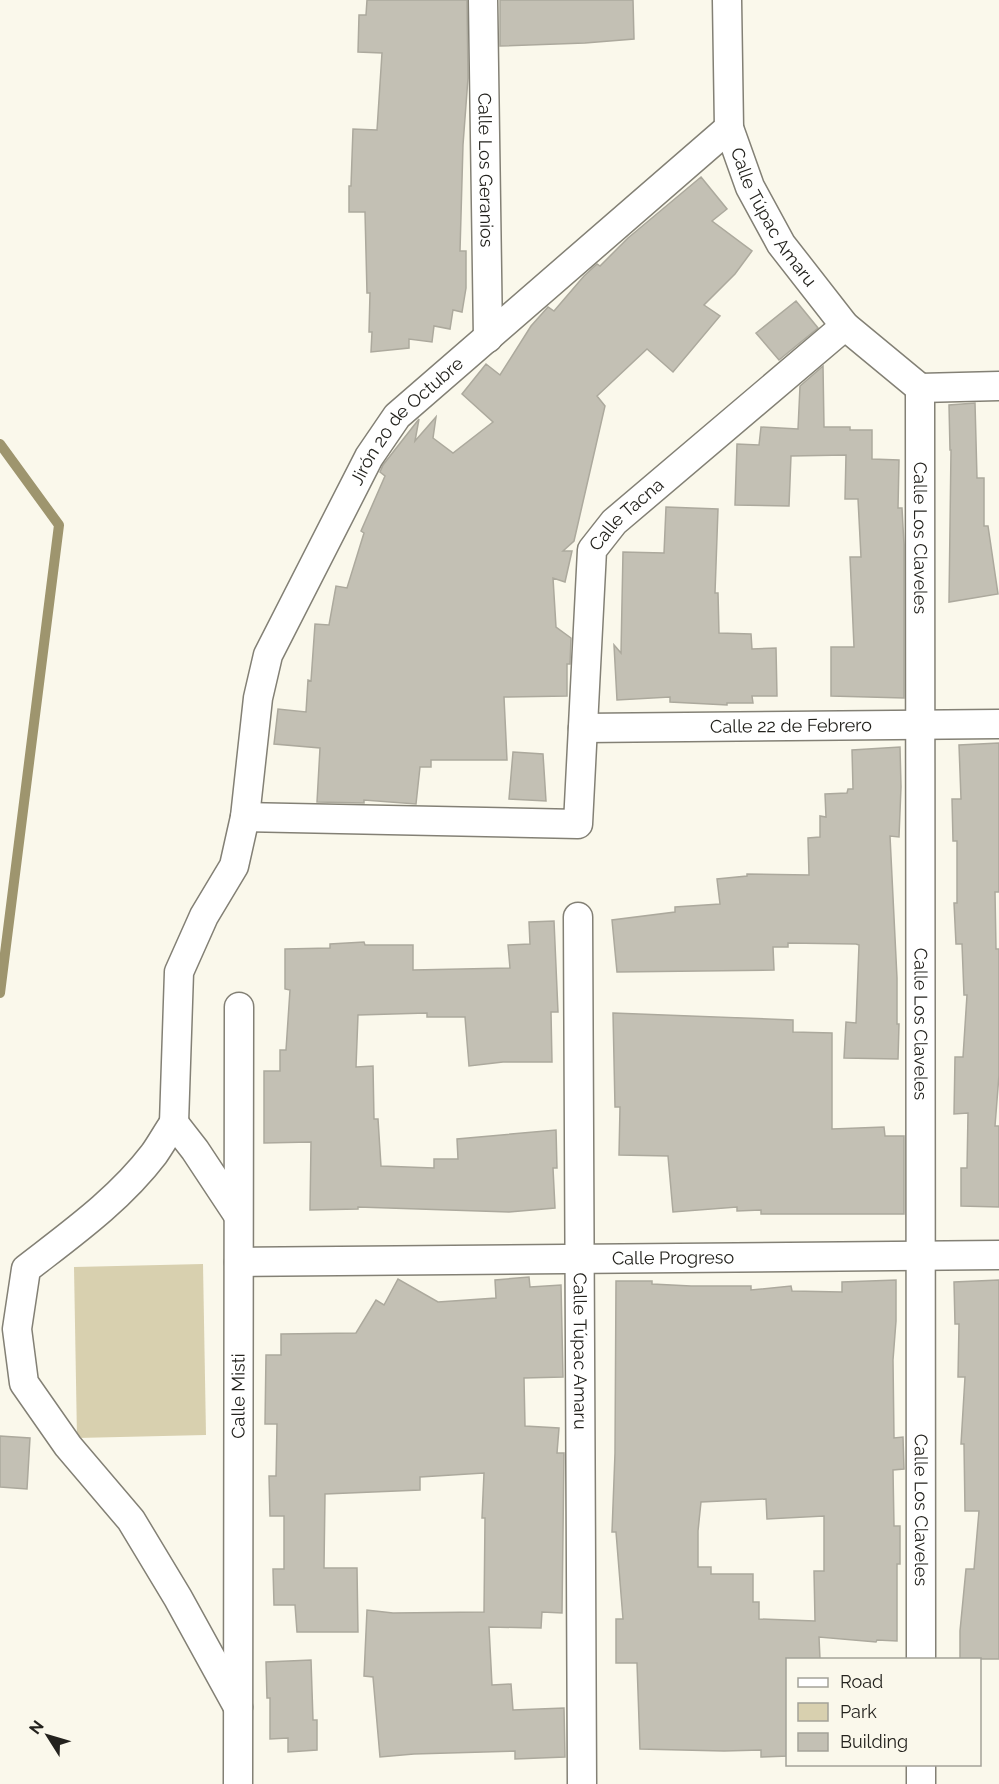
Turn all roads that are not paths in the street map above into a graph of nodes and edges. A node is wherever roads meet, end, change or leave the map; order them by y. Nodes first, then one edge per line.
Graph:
1 (483, 0) edge
2 (727, 0) edge
3 (729, 128) junction
4 (845, 326) junction
5 (488, 338) junction
6 (999, 386) edge
7 (920, 388) junction
8 (999, 724) edge
9 (920, 725) junction
10 (583, 728) junction
11 (245, 817) junction
12 (578, 917) dead end
13 (239, 1007) dead end
14 (174, 1123) junction
15 (238, 1215) junction
16 (999, 1255) edge
17 (921, 1256) junction
18 (579, 1259) junction
19 (239, 1262) junction
20 (921, 1658) edge
21 (238, 1707) junction
22 (921, 1766) edge
23 (238, 1784) edge
24 (582, 1784) edge
25 (921, 1784) edge

1 - 5 street, Calle Los Geranios
2 - 3 street, Calle Túpac Amaru
3 - 4 street, Calle Túpac Amaru
3 - 5 street, Jirón 20 de Octubre
4 - 7 street, Calle Túpac Amaru
4 - 10 street, Calle Tacna
5 - 11 street, Jirón 20 de Octubre
6 - 7 street
7 - 9 street, Calle Los Claveles
8 - 9 street, Calle 22 de Febrero
9 - 10 street, Calle 22 de Febrero
9 - 17 street, Calle Los Claveles
10 - 11 street, Calle Tacna
11 - 14 street, Jirón 20 de Octubre
12 - 18 street, Calle Túpac Amaru
13 - 15 street, Calle Misti
14 - 15 street
14 - 21 street
15 - 19 street, Calle Misti
16 - 17 street, Calle Progreso
17 - 18 street, Calle Progreso
17 - 20 street, Calle Los Claveles
18 - 19 street, Calle Progreso
18 - 24 street, Calle Túpac Amaru
19 - 21 street, Calle Misti
21 - 23 street, Calle Misti
22 - 25 street

